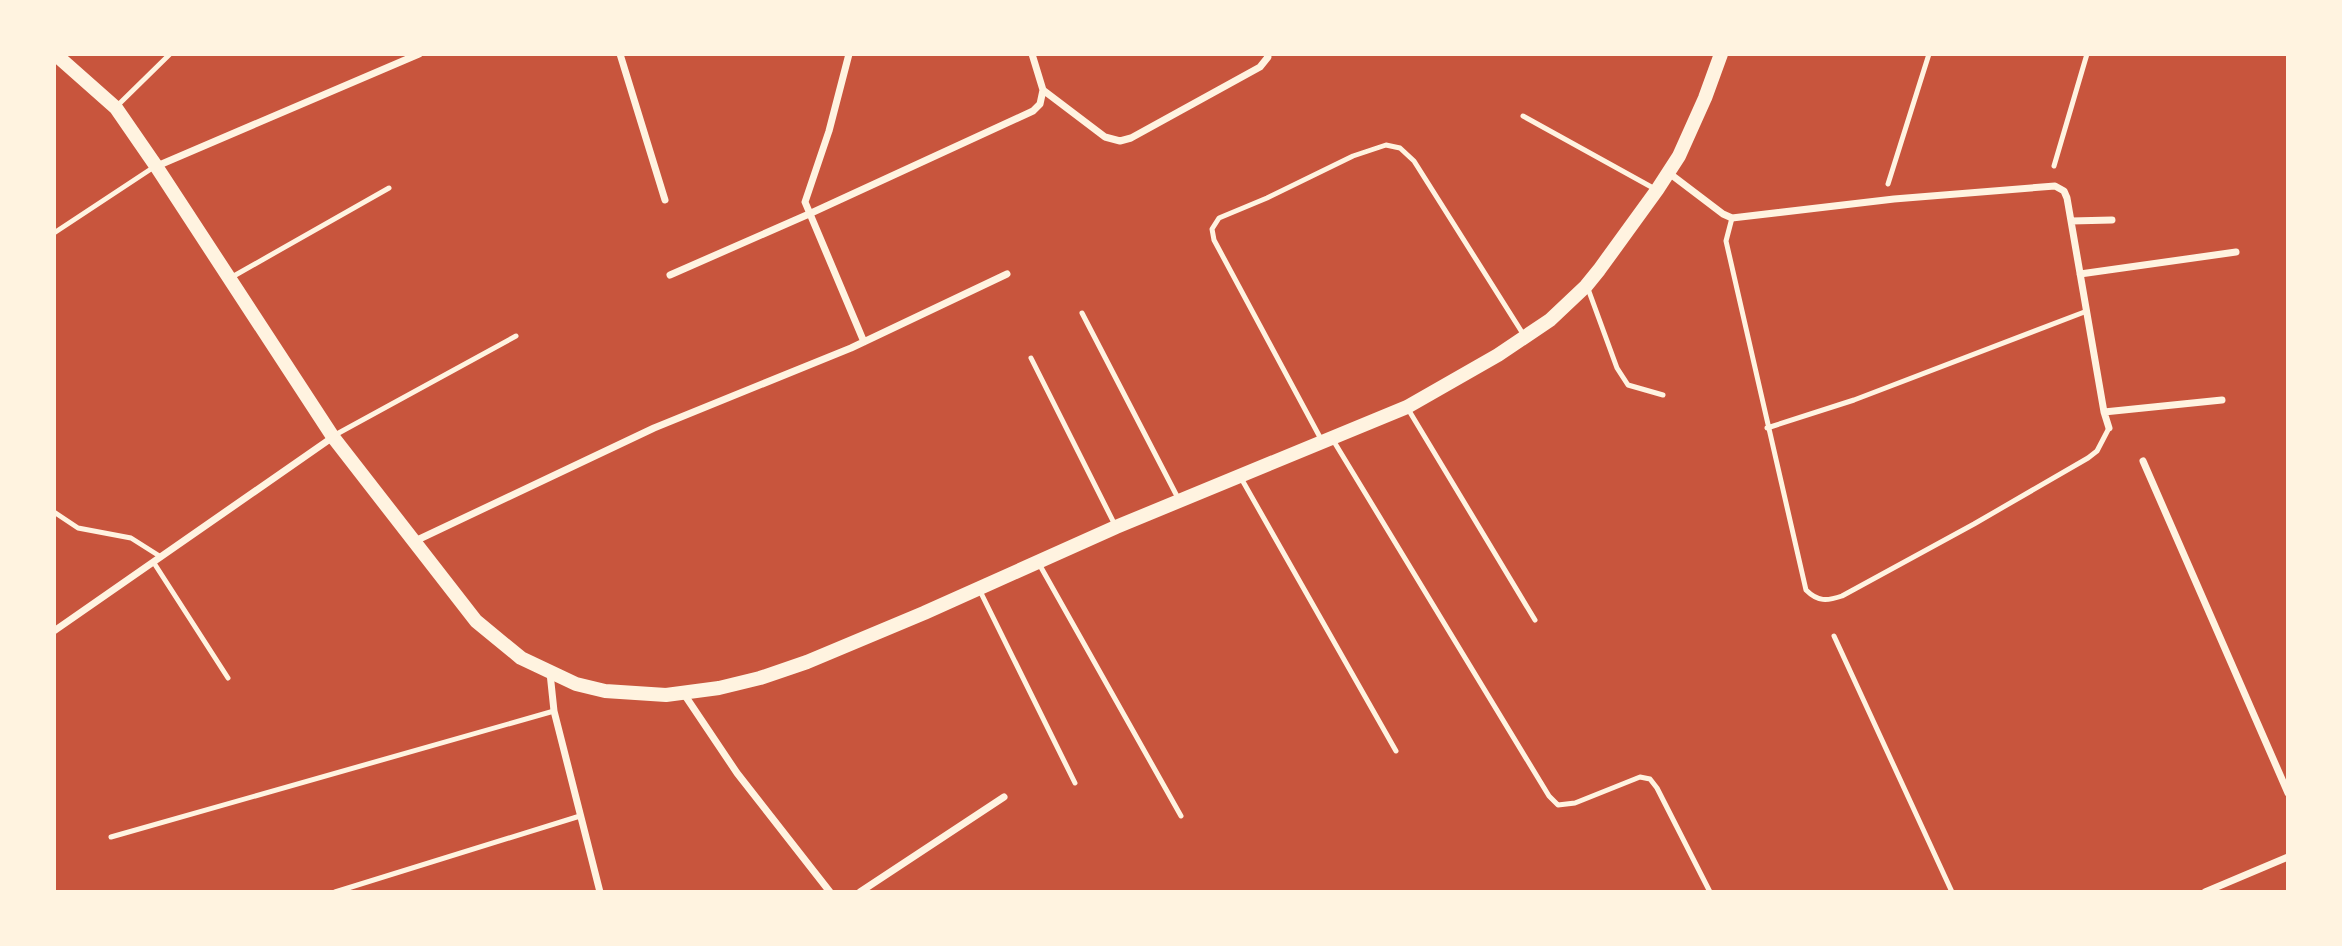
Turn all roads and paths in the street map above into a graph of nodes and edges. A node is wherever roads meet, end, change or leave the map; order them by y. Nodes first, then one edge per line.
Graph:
1 (55, 54) edge
2 (170, 54) edge
3 (419, 54) edge
4 (620, 54) edge
5 (849, 54) edge
6 (1032, 54) edge
7 (1268, 54) edge
8 (1721, 54) edge
9 (1929, 54) edge
10 (2087, 54) edge
11 (1043, 90) junction
12 (116, 108) junction
13 (1523, 116) dead end
14 (156, 166) junction
15 (2054, 166) dead end
16 (1669, 173) junction
17 (1888, 184) dead end
18 (389, 188) dead end
19 (1657, 190) junction
20 (665, 200) dead end
21 (809, 214) junction
22 (1732, 218) junction
23 (2112, 220) dead end
24 (2071, 221) junction
25 (54, 233) edge
26 (2235, 253) dead end
27 (1007, 274) dead end
28 (2080, 274) junction
29 (670, 275) dead end
30 (230, 279) junction
31 (1586, 285) junction
32 (2087, 311) junction
33 (1082, 313) dead end
34 (516, 336) dead end
35 (1525, 338) junction
36 (864, 342) junction
37 (1031, 358) dead end
38 (1663, 395) dead end
39 (2222, 400) dead end
40 (1407, 407) junction
41 (2104, 412) junction
42 (1767, 428) junction
43 (2109, 428) joint
44 (333, 437) junction
45 (1327, 439) junction
46 (2143, 461) dead end
47 (1239, 475) junction
48 (1179, 501) junction
49 (54, 512) edge
50 (1116, 527) junction
51 (413, 542) junction
52 (158, 560) junction
53 (1038, 562) junction
54 (978, 588) junction
55 (1535, 620) dead end
56 (54, 631) edge
57 (1834, 636) dead end
58 (550, 673) junction
59 (228, 678) dead end
60 (684, 694) junction
61 (554, 710) junction
62 (1396, 751) dead end
63 (1075, 783) dead end
64 (2288, 793) edge
65 (1004, 797) dead end
66 (580, 816) junction
67 (1181, 816) dead end
68 (111, 836) dead end
69 (2288, 857) edge
70 (335, 892) edge
71 (600, 892) edge
72 (830, 892) edge
73 (860, 892) edge
74 (1710, 892) edge
75 (1952, 892) edge
76 (2205, 892) edge

1 - 12 main road
2 - 12 lane
3 - 14 street
4 - 20 street
5 - 21 street
6 - 11 street
7 - 11 street
8 - 16 main road
9 - 17 lane
10 - 15 lane
11 - 21 street
12 - 14 main road
13 - 19 lane
14 - 25 lane
14 - 30 main road
16 - 19 main road
16 - 22 street
18 - 30 lane
19 - 31 main road
21 - 29 street
21 - 36 street
22 - 24 street
22 - 42 lane
23 - 24 street
24 - 28 street
26 - 28 street
27 - 36 street
28 - 32 street
30 - 44 main road
31 - 35 main road
31 - 38 lane
32 - 41 street
32 - 42 lane
33 - 48 lane
34 - 44 lane
35 - 40 main road
35 - 45 lane
36 - 51 street
37 - 50 lane
39 - 41 street
40 - 45 main road
40 - 55 lane
41 - 43 street
42 - 43 lane
44 - 51 main road
44 - 52 street
45 - 47 main road
45 - 74 lane
46 - 64 street
47 - 48 main road
47 - 62 lane
48 - 50 main road
49 - 52 lane
50 - 53 main road
51 - 58 main road
52 - 56 street
52 - 59 lane
53 - 54 main road
53 - 67 lane
54 - 60 main road
54 - 63 lane
57 - 75 lane
58 - 60 main road
58 - 61 street
60 - 72 street
61 - 66 street
61 - 68 lane
65 - 73 street
66 - 70 lane
66 - 71 street
69 - 76 street

